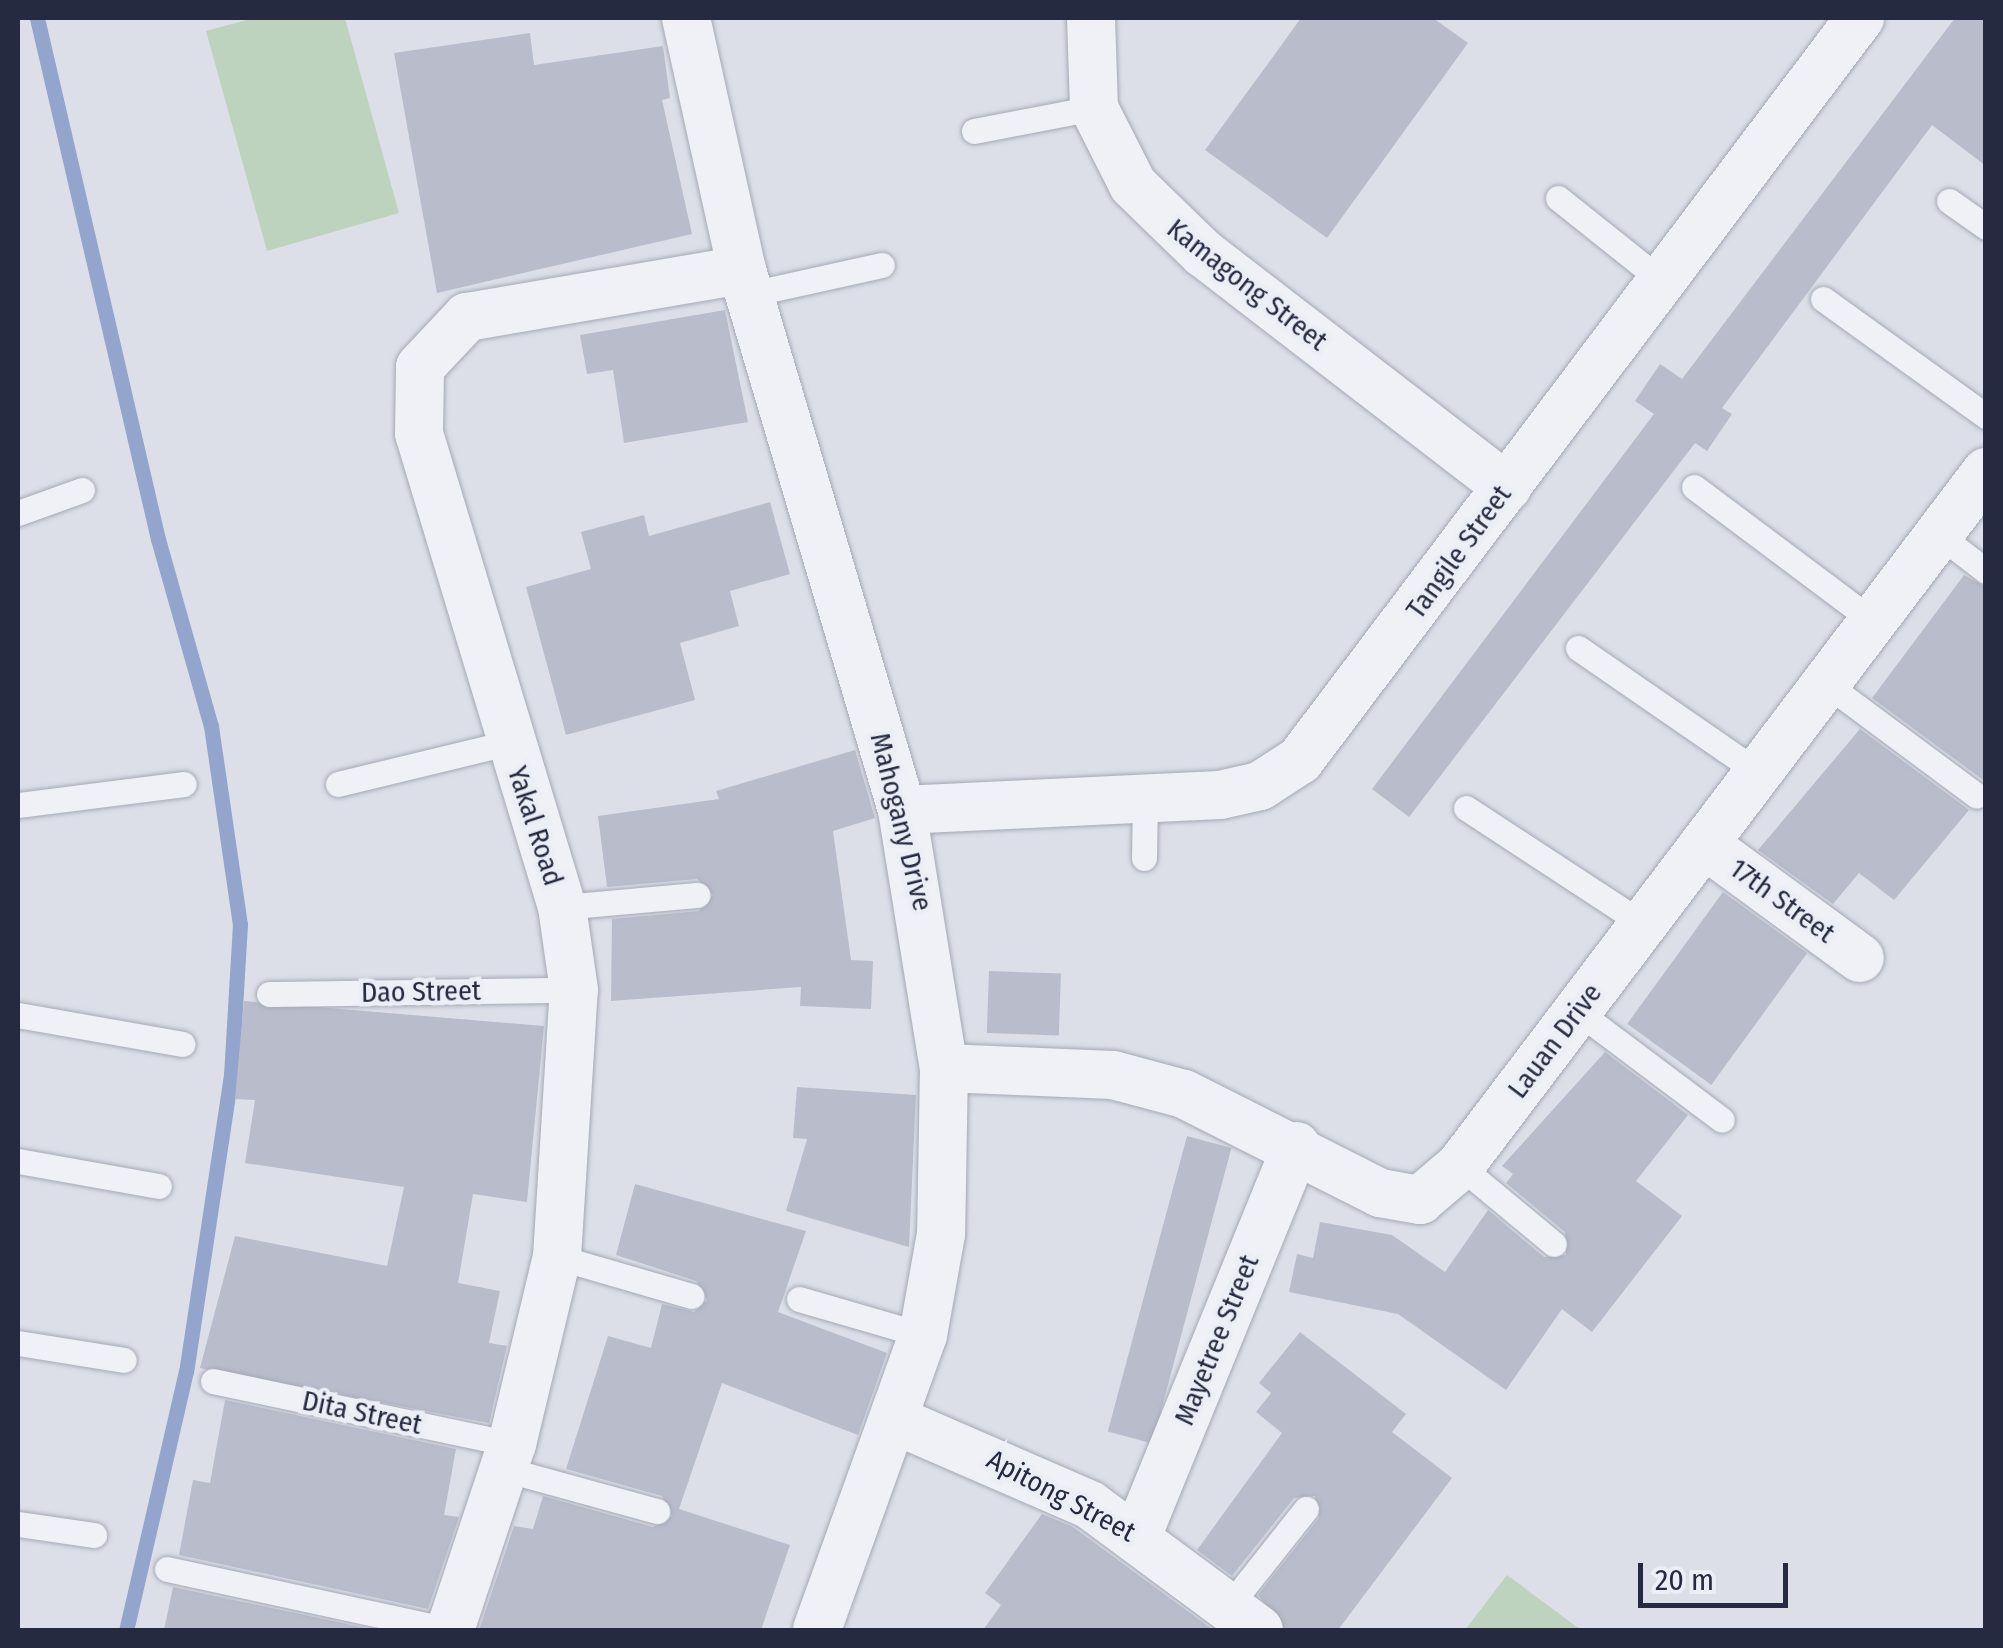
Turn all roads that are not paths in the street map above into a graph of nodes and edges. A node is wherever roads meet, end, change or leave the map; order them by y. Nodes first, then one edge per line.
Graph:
1 (686, 18) edge
2 (1092, 18) edge
3 (1860, 18) edge
4 (1094, 108) junction
5 (974, 131) dead end
6 (1558, 198) dead end
7 (1950, 201) dead end
8 (1986, 227) edge
9 (882, 265) dead end
10 (1662, 280) junction
11 (746, 282) junction
12 (1823, 299) dead end
13 (1986, 416) edge
14 (1986, 472) edge
15 (1508, 487) junction
16 (1694, 487) dead end
17 (82, 490) dead end
18 (18, 513) edge
19 (1938, 534) junction
20 (1986, 571) edge
21 (1873, 620) junction
22 (1578, 648) dead end
23 (1825, 683) junction
24 (508, 743) junction
25 (1758, 772) junction
26 (184, 784) dead end
27 (338, 784) dead end
28 (1977, 796) dead end
29 (1145, 800) junction
30 (18, 805) edge
31 (1466, 808) dead end
32 (902, 810) junction
33 (1704, 844) junction
34 (1144, 858) dead end
35 (697, 895) dead end
36 (562, 907) junction
37 (1643, 924) junction
38 (1860, 958) dead end
39 (574, 990) junction
40 (269, 994) dead end
41 (1577, 1011) junction
42 (18, 1015) edge
43 (182, 1044) dead end
44 (944, 1068) junction
45 (1722, 1120) dead end
46 (1296, 1146) junction
47 (18, 1161) edge
48 (1460, 1166) junction
49 (159, 1186) dead end
50 (1554, 1244) dead end
51 (557, 1257) junction
52 (690, 1296) dead end
53 (799, 1299) dead end
54 (923, 1335) junction
55 (18, 1343) edge
56 (124, 1360) dead end
57 (212, 1381) dead end
58 (897, 1421) junction
59 (508, 1456) junction
60 (1306, 1509) dead end
61 (657, 1511) dead end
62 (18, 1524) edge
63 (1138, 1534) junction
64 (94, 1536) dead end
65 (166, 1569) dead end
66 (1244, 1618) edge
67 (450, 1630) edge
68 (818, 1630) edge

1 - 11 street, Mahogany Drive
2 - 4 street, Kamagong Street
3 - 10 street, Tangile Street
4 - 5 lane
4 - 15 street, Kamagong Street
6 - 10 lane
7 - 8 lane
9 - 11 lane
10 - 15 street, Tangile Street
11 - 24 street, Yakal Road
11 - 32 street, Mahogany Drive
12 - 13 lane
14 - 19 street, Lauan Drive
15 - 29 street, Tangile Street
16 - 21 lane
17 - 18 lane
19 - 20 lane
19 - 21 street, Lauan Drive
21 - 23 street, Lauan Drive
22 - 25 lane
23 - 25 street, Lauan Drive
23 - 28 lane
24 - 27 lane
24 - 36 street, Yakal Road
25 - 33 street, Lauan Drive
26 - 30 lane
29 - 32 street, Tangile Street
29 - 34 lane
31 - 37 lane
32 - 44 street, Mahogany Drive
33 - 37 street, Lauan Drive
33 - 38 street, 17th Street
35 - 36 lane
36 - 39 street, Yakal Road
37 - 41 street, Lauan Drive
39 - 40 lane, Dao Street
39 - 51 street, Yakal Road
41 - 45 lane
41 - 48 street, Lauan Drive
42 - 43 lane
44 - 46 street, Lauan Drive
44 - 54 street, Mahogany Drive
46 - 48 street, Lauan Drive
46 - 63 street, Mayetree Street
47 - 49 lane
48 - 50 lane
51 - 52 lane
51 - 59 street, Yakal Road
53 - 54 lane
54 - 58 street, Mahogany Drive
55 - 56 lane
57 - 59 lane, Dita Street
58 - 63 street, Apitong Street
58 - 68 street, Mahogany Drive
59 - 61 lane, Dita Street
59 - 67 street, Yakal Road
60 - 66 lane
62 - 64 lane
63 - 66 street, Apitong Street
65 - 67 lane

